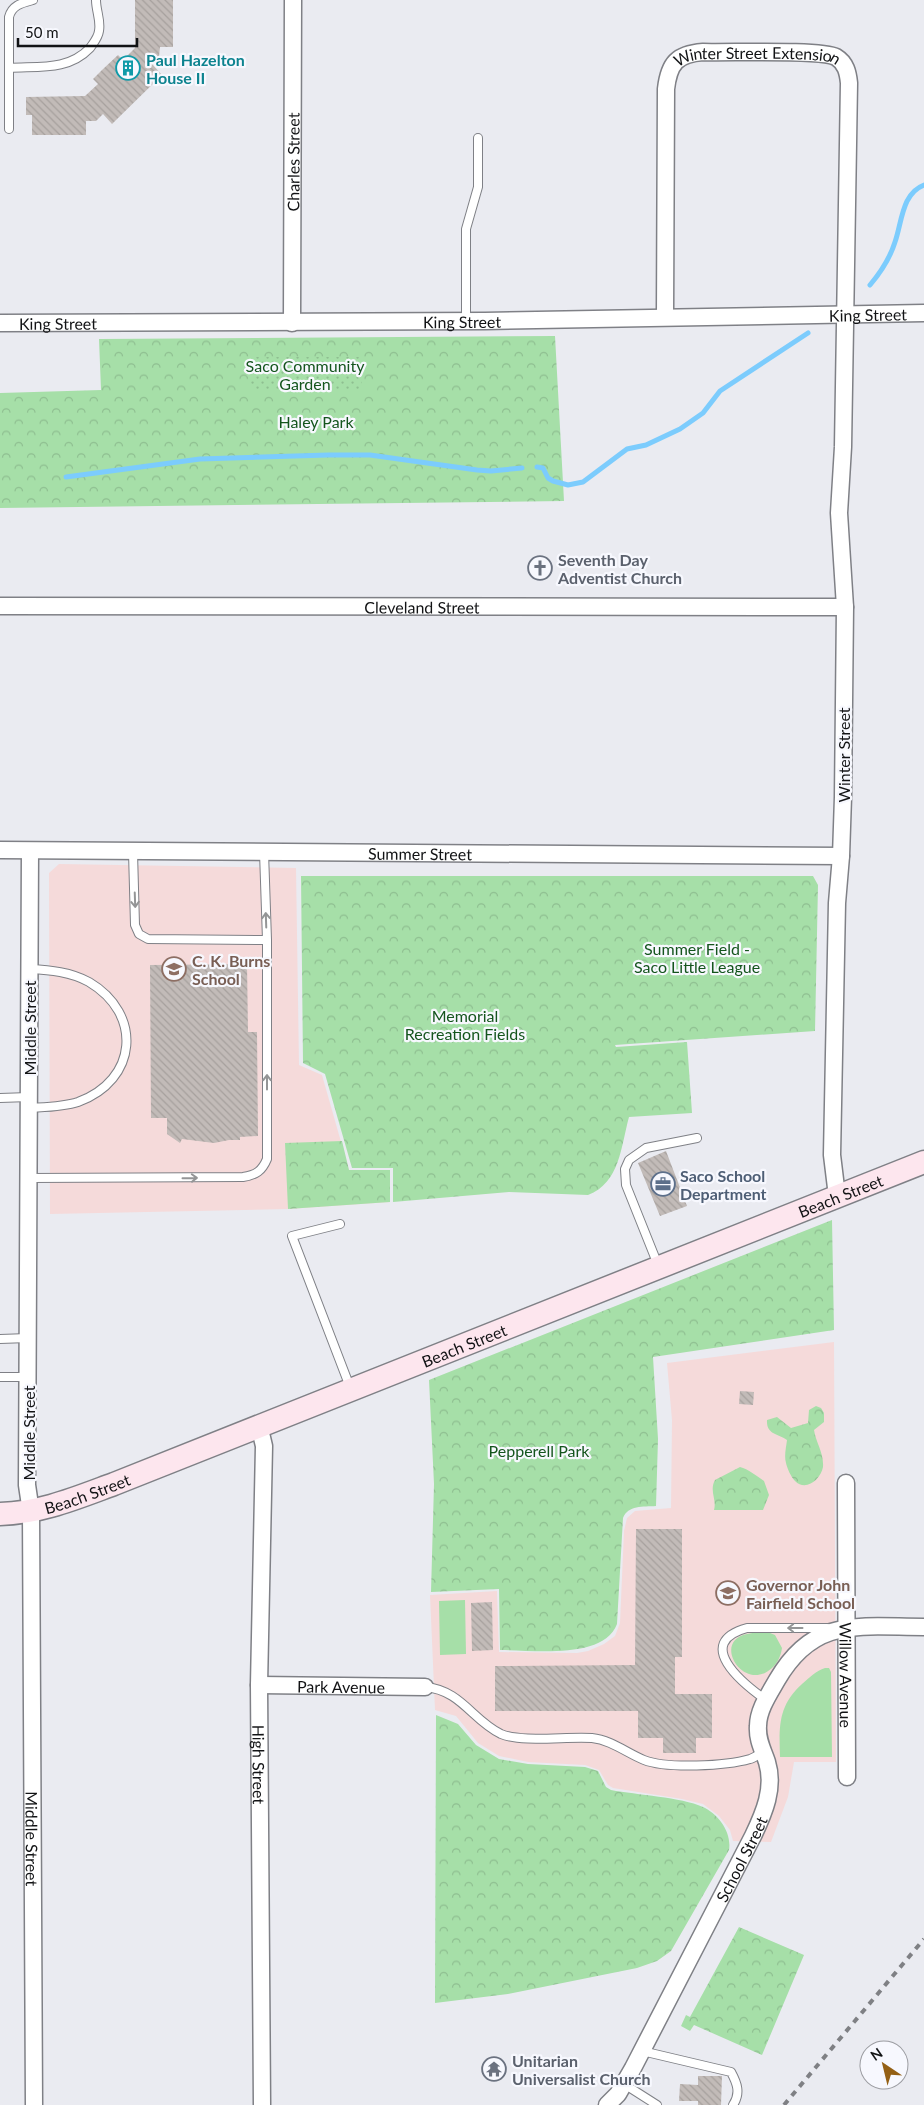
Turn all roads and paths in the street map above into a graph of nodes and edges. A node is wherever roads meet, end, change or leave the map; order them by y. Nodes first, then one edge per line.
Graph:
1 (33, 0) edge
2 (96, 0) edge
3 (293, 0) edge
4 (9, 68) junction
5 (9, 129) dead end
6 (478, 138) dead end
7 (846, 313) junction
8 (924, 313) edge
9 (665, 316) junction
10 (466, 320) junction
11 (292, 322) junction
12 (0, 323) edge
13 (0, 606) edge
14 (845, 607) junction
15 (0, 850) edge
16 (30, 851) junction
17 (264, 851) junction
18 (133, 852) junction
19 (841, 856) junction
20 (267, 940) junction
21 (30, 970) junction
22 (0, 1098) edge
23 (29, 1102) junction
24 (698, 1138) dead end
25 (924, 1162) edge
26 (30, 1178) junction
27 (837, 1196) junction
28 (340, 1224) dead end
29 (659, 1267) junction
30 (28, 1338) junction
31 (0, 1339) edge
32 (0, 1377) edge
33 (27, 1377) junction
34 (351, 1389) junction
35 (259, 1425) junction
36 (846, 1483) dead end
37 (31, 1512) junction
38 (0, 1514) edge
39 (924, 1627) edge
40 (845, 1628) junction
41 (259, 1685) junction
42 (425, 1687) joint
43 (766, 1700) junction
44 (763, 1752) junction
45 (847, 1777) dead end
46 (642, 2051) junction
47 (624, 2084) junction
48 (34, 2105) edge
49 (262, 2105) edge
50 (607, 2105) edge
51 (657, 2105) edge
52 (734, 2105) edge

1 - 4 lane
2 - 4 lane
3 - 11 street, Charles Street
4 - 5 lane
6 - 10 lane
7 - 8 street, King Street
7 - 9 street, King Street
7 - 9 street, Winter Street Extension
7 - 14 street, Winter Street
9 - 10 street, King Street
10 - 11 street, King Street
11 - 12 street, King Street
13 - 14 street, Cleveland Street
14 - 19 street, Winter Street
15 - 16 street, Summer Street
16 - 18 street, Summer Street
16 - 21 street, Middle Street
17 - 18 street, Summer Street
17 - 19 street, Summer Street
20 -> 17 lane
18 -> 20 lane
19 - 27 street, Winter Street
26 -> 20 lane
21 - 23 street, Middle Street
21 - 23 lane
22 - 23 lane
23 - 26 street, Middle Street
24 - 29 lane
25 - 27 main road, Beach Street
26 - 30 street, Middle Street
27 - 29 main road, Beach Street
28 - 34 lane
29 - 34 main road, Beach Street
30 - 31 lane
30 - 33 street, Middle Street
32 - 33 lane
33 - 37 street, Middle Street
34 - 35 main road, Beach Street
35 - 37 main road, Beach Street
35 - 41 street, High Street
36 - 40 street, Willow Avenue
37 - 38 main road, Beach Street
37 - 48 street, Middle Street
39 - 40 street, School Street
40 - 43 street, School Street
40 -> 43 lane
40 - 45 street, Willow Avenue
41 - 42 street, Park Avenue
41 - 49 street, High Street
42 - 44 lane
43 - 44 street, School Street
44 - 46 street, School Street
46 - 47 street, School Street
46 - 52 lane
47 - 50 street, School Street
47 - 51 lane

